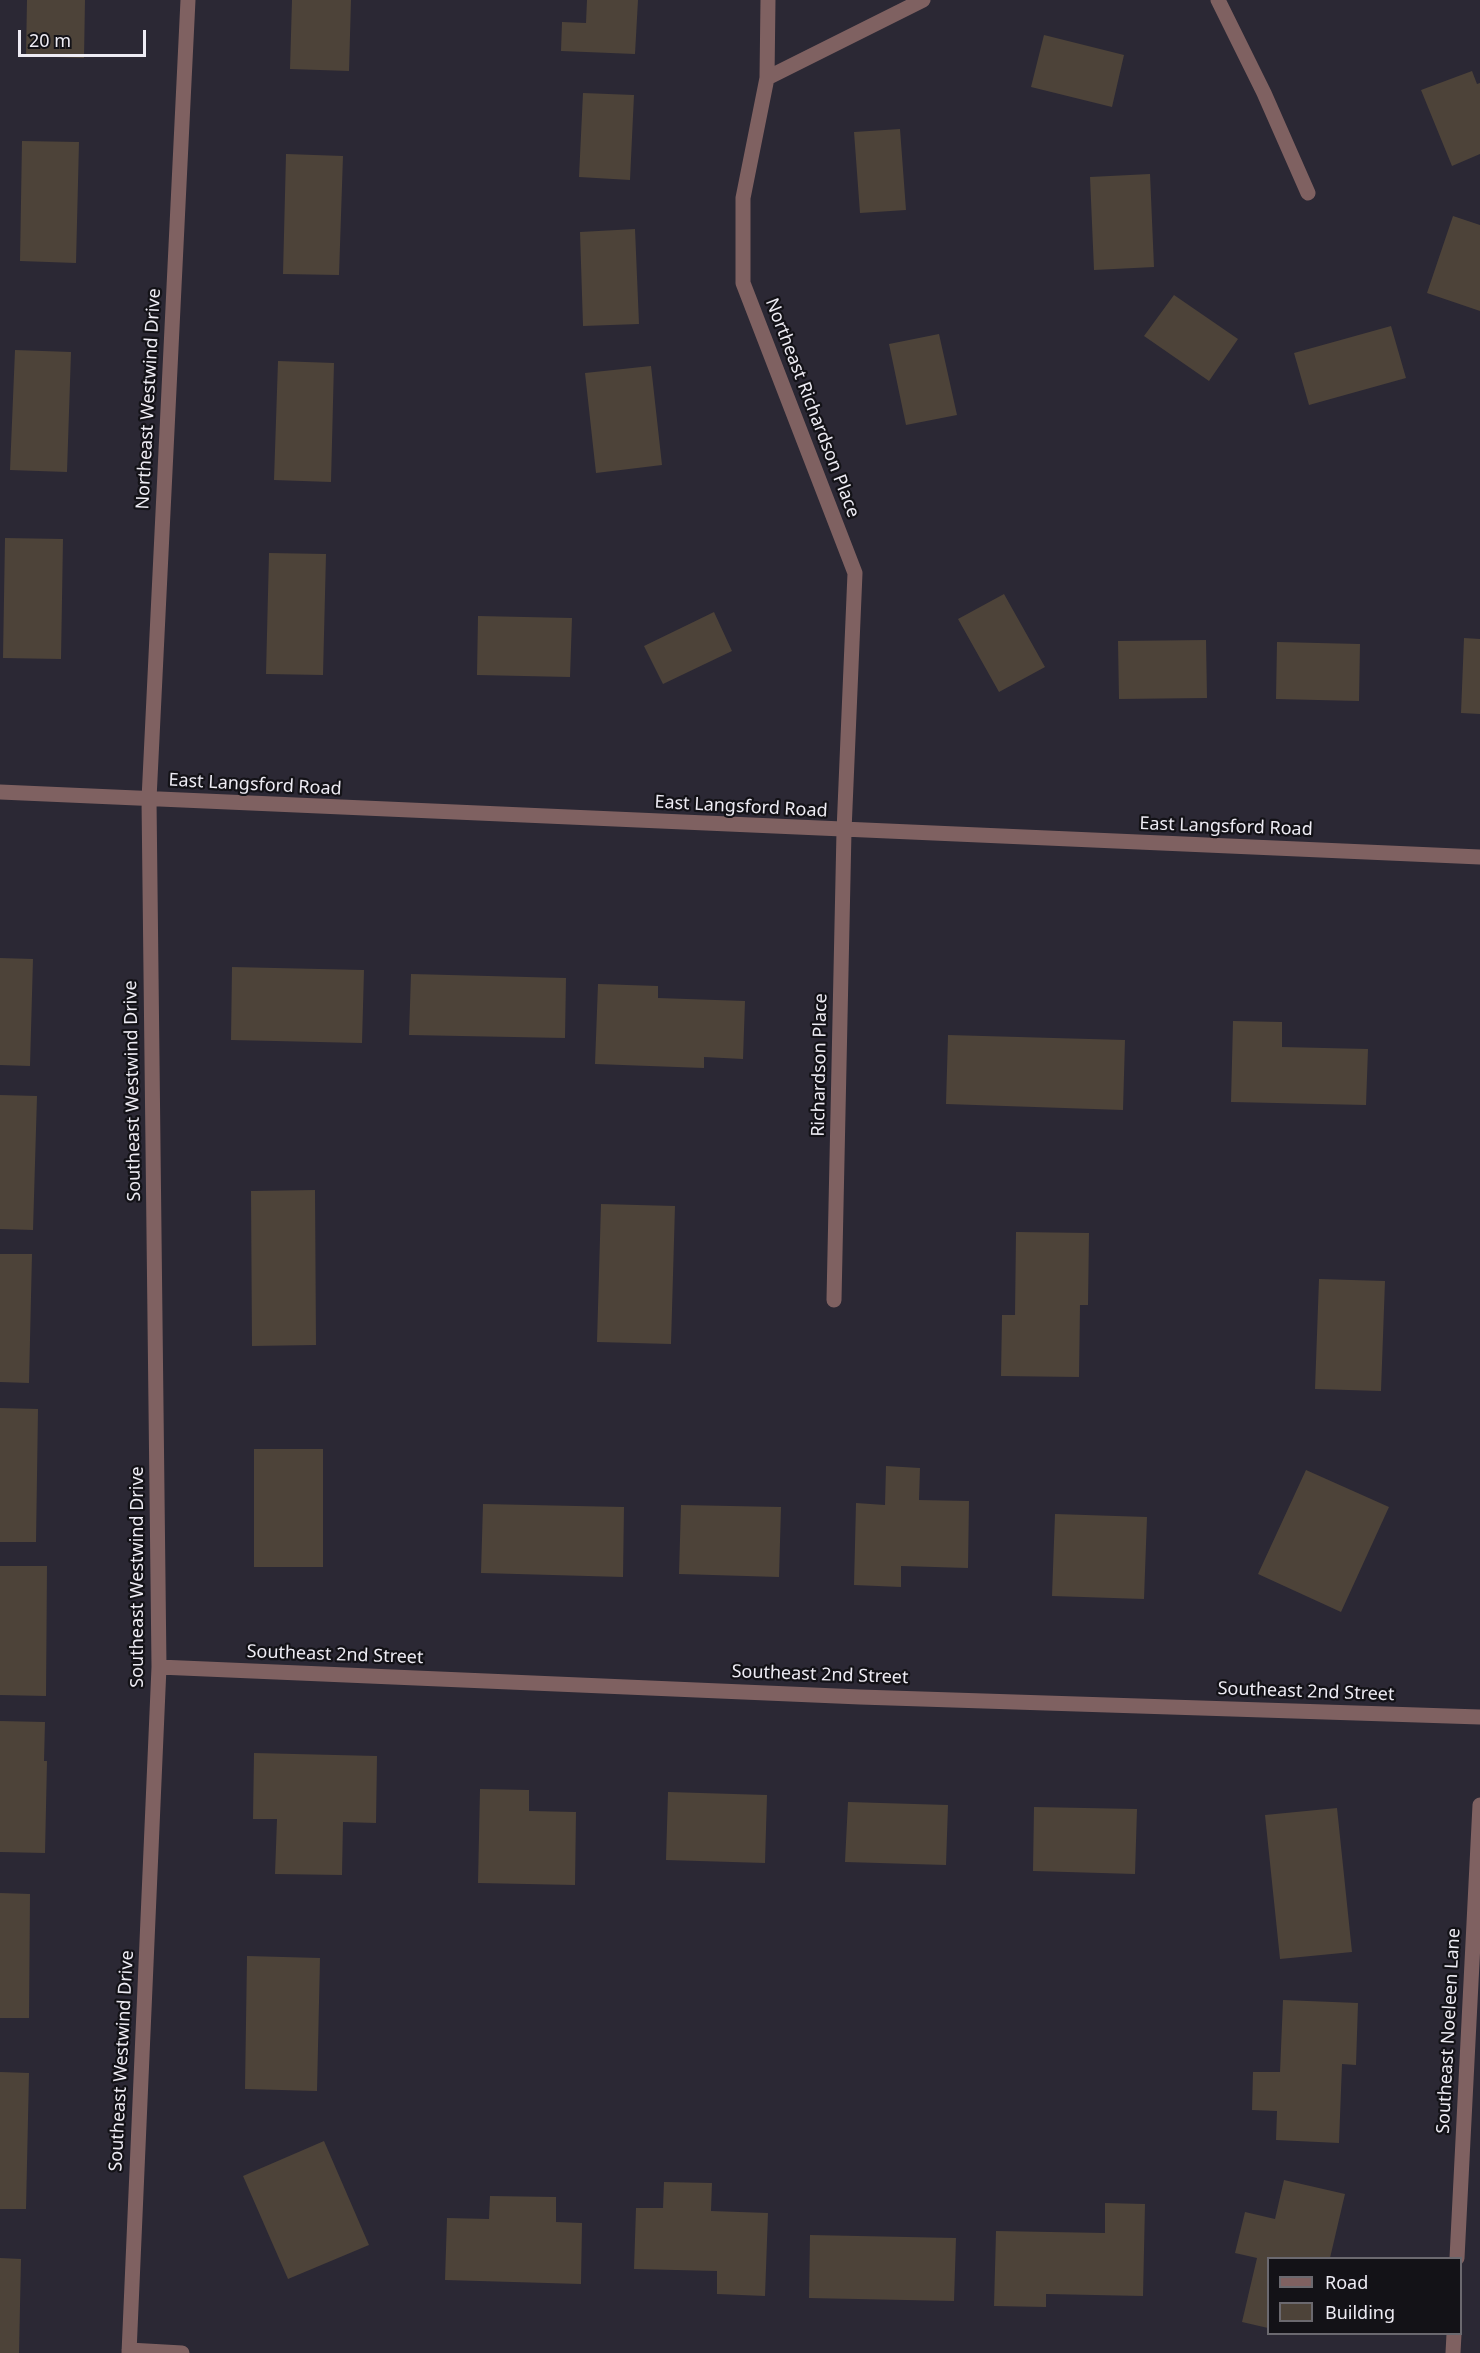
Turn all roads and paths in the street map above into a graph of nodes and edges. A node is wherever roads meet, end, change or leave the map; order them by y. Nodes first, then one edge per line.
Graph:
1 (188, 0) edge
2 (768, 0) edge
3 (923, 0) edge
4 (1218, 0) edge
5 (767, 78) junction
6 (1308, 193) dead end
7 (0, 792) edge
8 (149, 799) junction
9 (844, 831) junction
10 (1480, 857) edge
11 (834, 1300) dead end
12 (159, 1667) junction
13 (1480, 1717) edge
14 (1480, 1805) edge
15 (1457, 2257) edge
16 (1454, 2335) edge
17 (129, 2352) edge
18 (182, 2353) edge
19 (1453, 2353) edge

1 - 8 street, Northeast Westwind Drive
2 - 5 street, Northeast Richardson Place
3 - 5 street
4 - 6 street
5 - 9 street, Northeast Richardson Place
7 - 8 street, East Langsford Road
8 - 9 street, East Langsford Road
8 - 12 street, Southeast Westwind Drive
9 - 10 street, East Langsford Road
9 - 11 street, Richardson Place
12 - 13 street, Southeast 2nd Street
12 - 17 street, Southeast Westwind Drive
14 - 15 street, Southeast Noeleen Lane
16 - 19 street
17 - 18 street

